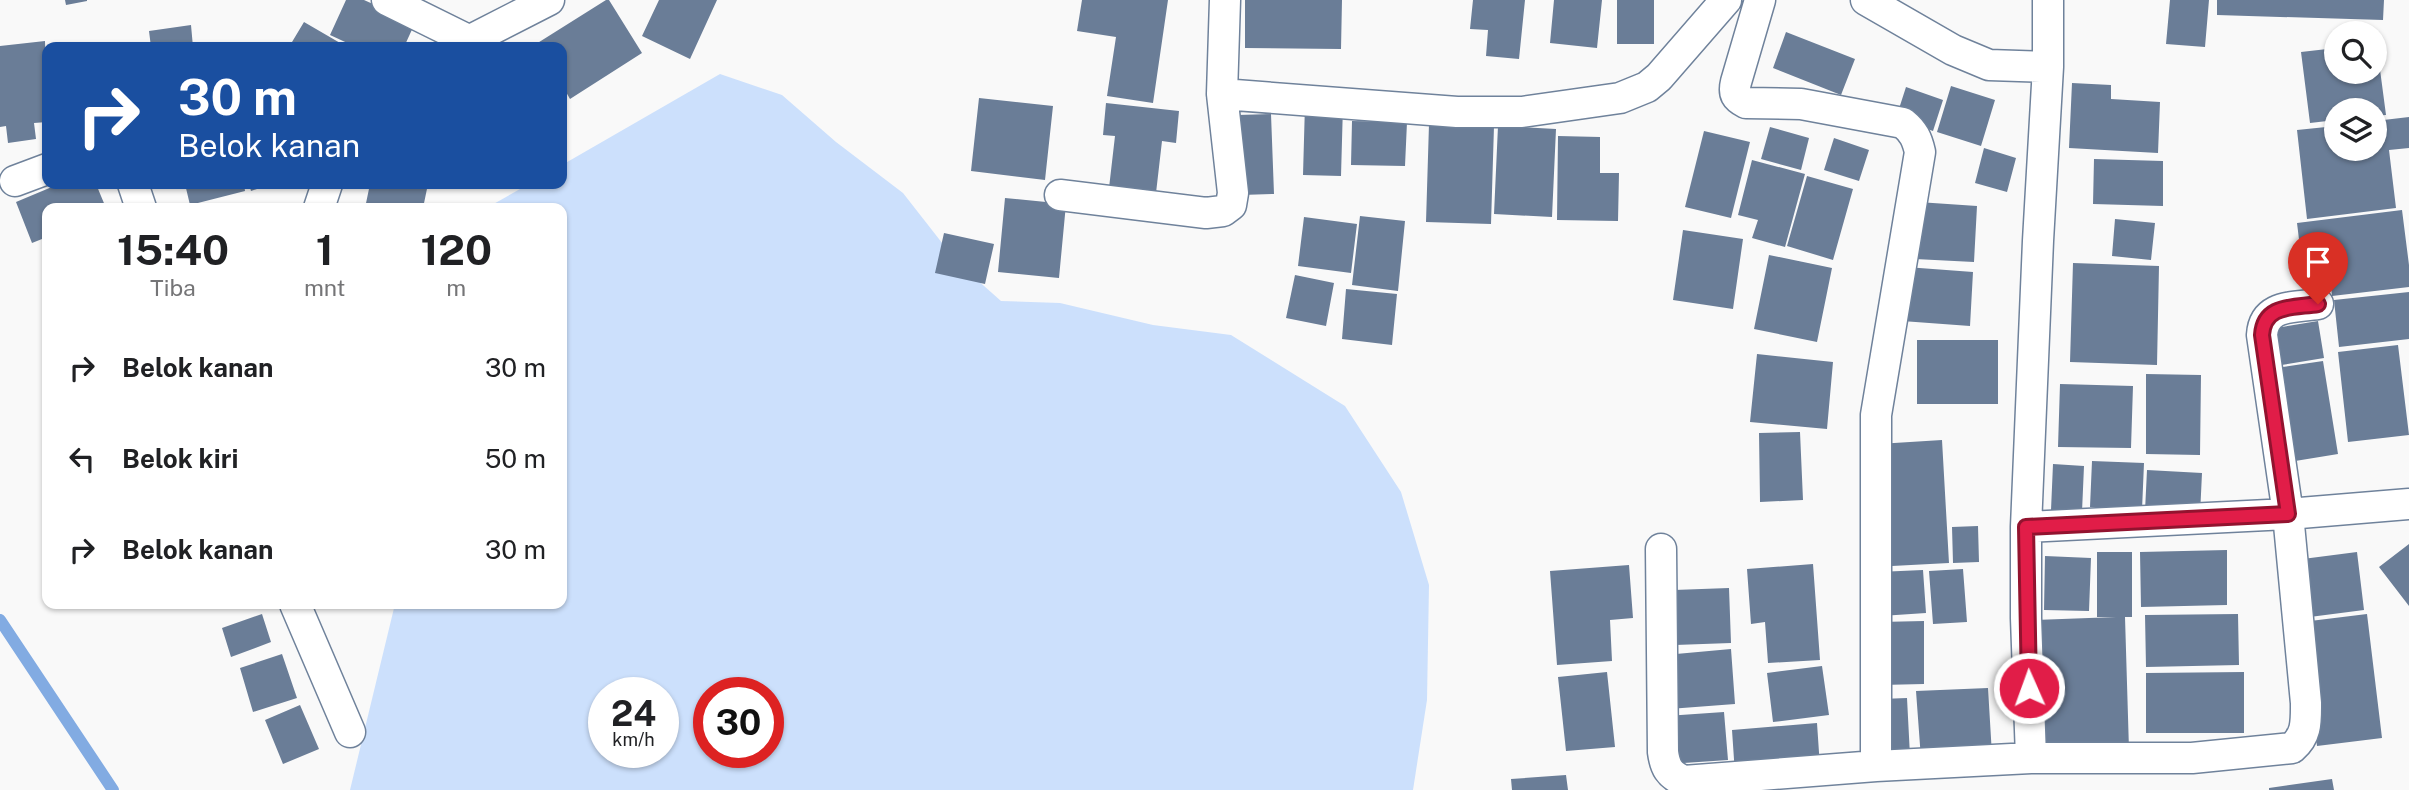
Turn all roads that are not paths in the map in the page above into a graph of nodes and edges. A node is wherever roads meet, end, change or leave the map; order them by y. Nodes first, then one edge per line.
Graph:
1 (387, 0) edge
2 (549, 0) edge
3 (1225, 0) edge
4 (1726, 0) edge
5 (1760, 0) edge
6 (1866, 0) edge
7 (2048, 0) edge
8 (460, 42) edge
9 (467, 42) edge
10 (2048, 67) junction
11 (1222, 94) junction
12 (42, 171) edge
13 (15, 181) dead end
14 (1060, 195) dead end
15 (2318, 304) dead end
16 (2409, 504) edge
17 (2288, 514) junction
18 (2026, 527) junction
19 (1661, 549) dead end
20 (297, 609) edge
21 (350, 732) dead end
22 (2031, 758) junction
23 (1876, 766) junction

1 - 8 street
2 - 9 street
3 - 11 street
4 - 11 street
5 - 23 street
6 - 10 street
7 - 10 street
10 - 18 street
11 - 14 street
12 - 13 street
15 - 17 street
16 - 17 street
17 - 18 street
17 - 22 street
18 - 22 street
19 - 23 street
20 - 21 street
22 - 23 street

